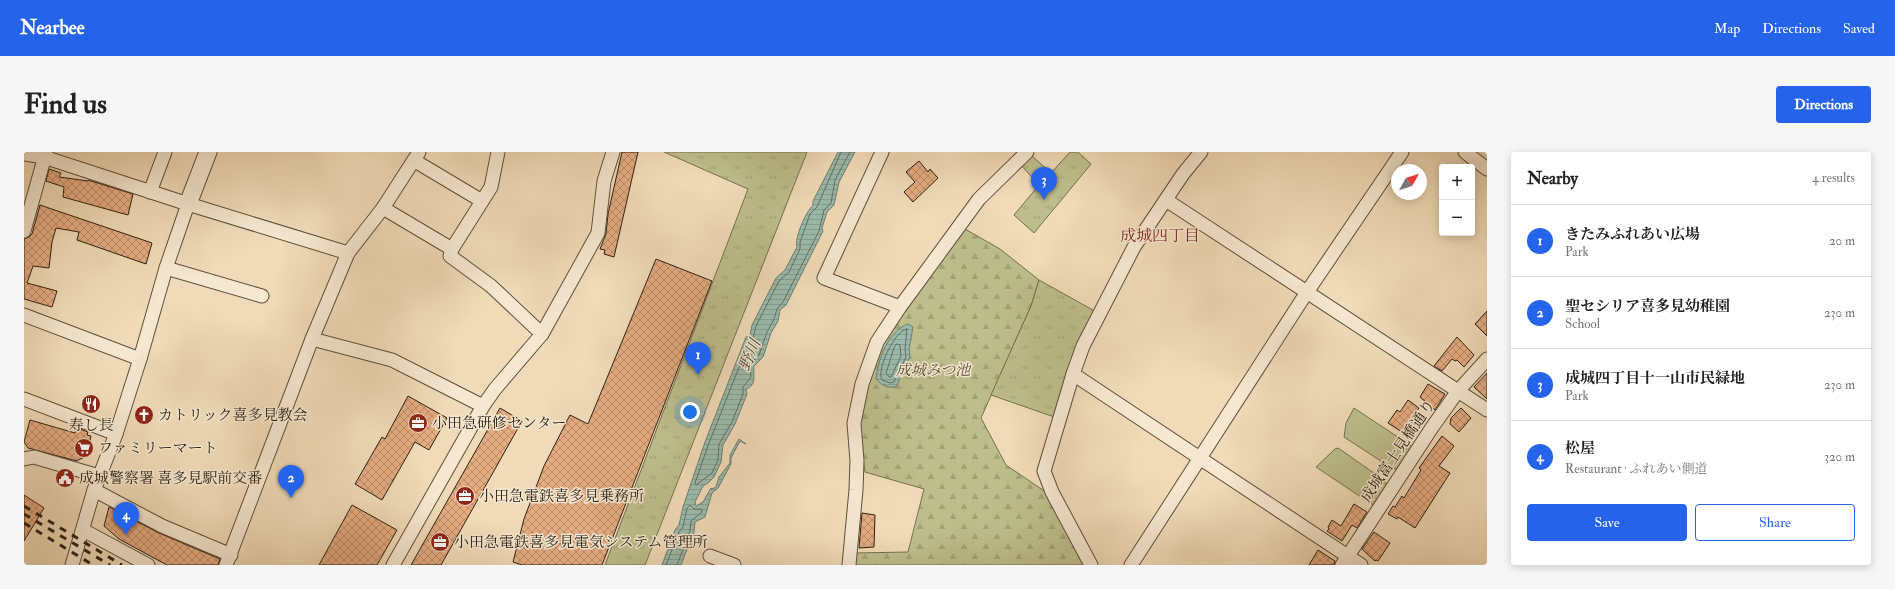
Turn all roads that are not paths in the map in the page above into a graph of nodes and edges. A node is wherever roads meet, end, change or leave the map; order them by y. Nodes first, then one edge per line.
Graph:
1 (165, 152) edge
2 (208, 152) edge
3 (498, 152) edge
4 (613, 152) edge
5 (882, 152) edge
6 (1027, 152) edge
7 (1201, 152) edge
8 (1402, 152) edge
9 (1465, 152) edge
10 (24, 154) edge
11 (45, 154) edge
12 (417, 156) edge
13 (1487, 169) edge
14 (150, 192) junction
15 (1166, 200) junction
16 (482, 202) junction
17 (188, 204) junction
18 (383, 208) junction
19 (24, 231) edge
20 (452, 249) junction
21 (348, 253) junction
22 (166, 268) junction
23 (1307, 292) junction
24 (262, 296) dead end
25 (900, 307) junction
26 (24, 315) edge
27 (542, 334) junction
28 (312, 338) junction
29 (140, 359) junction
30 (1487, 359) edge
31 (1073, 374) junction
32 (1458, 391) junction
33 (24, 399) edge
34 (483, 406) junction
35 (1487, 410) edge
36 (116, 434) junction
37 (1200, 458) junction
38 (24, 459) edge
39 (99, 476) junction
40 (94, 490) junction
41 (83, 530) junction
42 (710, 556) dead end
43 (229, 560) edge
44 (1345, 561) edge
45 (72, 565) edge
46 (148, 565) edge
47 (393, 565) edge
48 (734, 565) edge
49 (849, 565) edge
50 (1091, 565) edge
51 (1131, 565) edge
52 (1361, 565) edge

1 - 14 street
2 - 17 street
3 - 16 street
4 - 27 street
5 - 25 street
6 - 25 street
7 - 15 street
8 - 23 street
9 - 13 street
10 - 11 street
11 - 14 street
11 - 19 street
12 - 16 street
12 - 18 street
14 - 17 street
15 - 23 street
15 - 31 street
16 - 20 street
17 - 21 street
17 - 22 street
18 - 20 street
18 - 21 street
20 - 27 street
21 - 28 street
22 - 24 street
22 - 29 street
23 - 32 street
23 - 37 street
25 - 49 street
26 - 29 street
27 - 34 street
28 - 34 street
28 - 43 street
29 - 36 street
30 - 32 street, 成城富士見橋通り
31 - 37 street
31 - 50 street
32 - 35 street
32 - 44 street, 成城富士見橋通り
33 - 36 street
34 - 47 street
36 - 39 street
37 - 44 street
37 - 51 street
38 - 39 street
39 - 40 street
40 - 41 street
40 - 43 street
41 - 45 street
41 - 46 street
42 - 48 street
44 - 52 street

